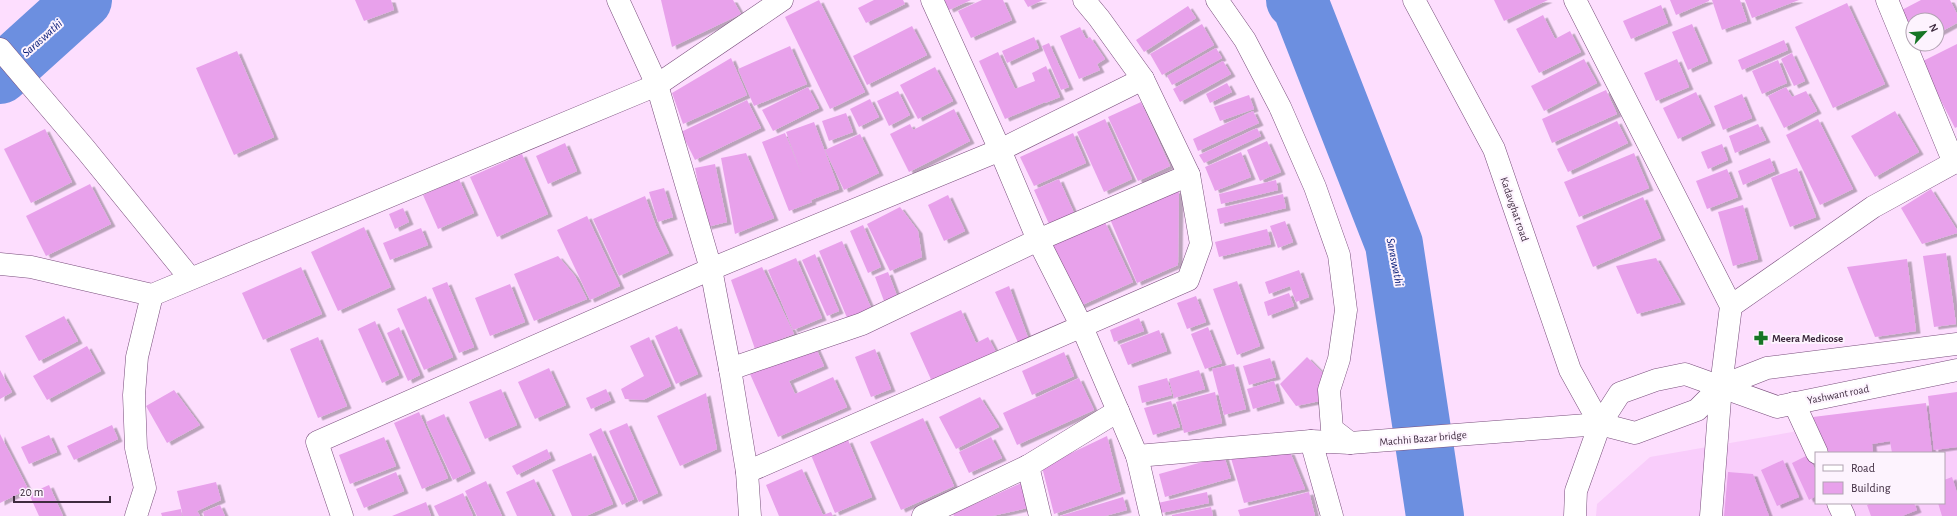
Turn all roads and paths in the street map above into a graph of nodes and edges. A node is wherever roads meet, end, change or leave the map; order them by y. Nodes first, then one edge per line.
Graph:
1 (618, 0) edge
2 (782, 0) edge
3 (932, 0) edge
4 (1084, 0) edge
5 (1217, 0) edge
6 (1414, 0) edge
7 (1576, 0) edge
8 (1887, 0) edge
9 (0, 49) edge
10 (1143, 79) junction
11 (657, 85) junction
12 (1000, 150) junction
13 (1956, 162) edge
14 (1189, 175) junction
15 (1038, 240) junction
16 (0, 264) edge
17 (711, 269) junction
18 (190, 278) junction
19 (152, 295) junction
20 (1731, 306) junction
21 (1082, 327) junction
22 (1957, 344) edge
23 (730, 369) junction
24 (1957, 370) edge
25 (1721, 386) junction
26 (1794, 403) junction
27 (1118, 411) junction
28 (1600, 424) junction
29 (1311, 442) junction
30 (1350, 443) junction
31 (1817, 452) edge
32 (1137, 456) junction
33 (1028, 466) junction
34 (747, 472) junction
35 (1838, 504) edge
36 (932, 514) edge
37 (136, 516) edge
38 (342, 516) edge
39 (750, 516) edge
40 (1040, 516) edge
41 (1151, 516) edge
42 (1332, 516) edge
43 (1575, 516) edge
44 (1711, 516) edge
45 (1844, 516) edge

1 - 11 street
2 - 11 street
3 - 12 street
4 - 10 street
5 - 30 street
6 - 28 street, Kadavghat road
7 - 20 street
8 - 13 street
9 - 18 street
10 - 12 street
10 - 14 street
11 - 17 street
11 - 18 street
12 - 15 street
12 - 17 street
13 - 20 street
14 - 15 street
14 - 21 street
15 - 21 street
15 - 23 street
16 - 19 street
17 - 23 street
17 - 38 street
18 - 19 street
19 - 37 street
20 - 25 street
21 - 27 street
21 - 34 street
22 - 25 street
23 - 34 street
24 - 26 street, Yashwant road
25 - 26 street, Yashwant road
25 - 28 street, Machhi Bazar bridge
25 - 28 street, Yashwant road
25 - 44 street
26 - 31 street
27 - 32 street
27 - 33 street
28 - 30 street, Machhi Bazar bridge
28 - 43 street, Yashwant road
29 - 30 street, Machhi Bazar bridge
29 - 32 street, Machhi Bazar bridge
29 - 42 street
32 - 41 street
33 - 36 street
33 - 40 street
34 - 39 street
35 - 45 street

